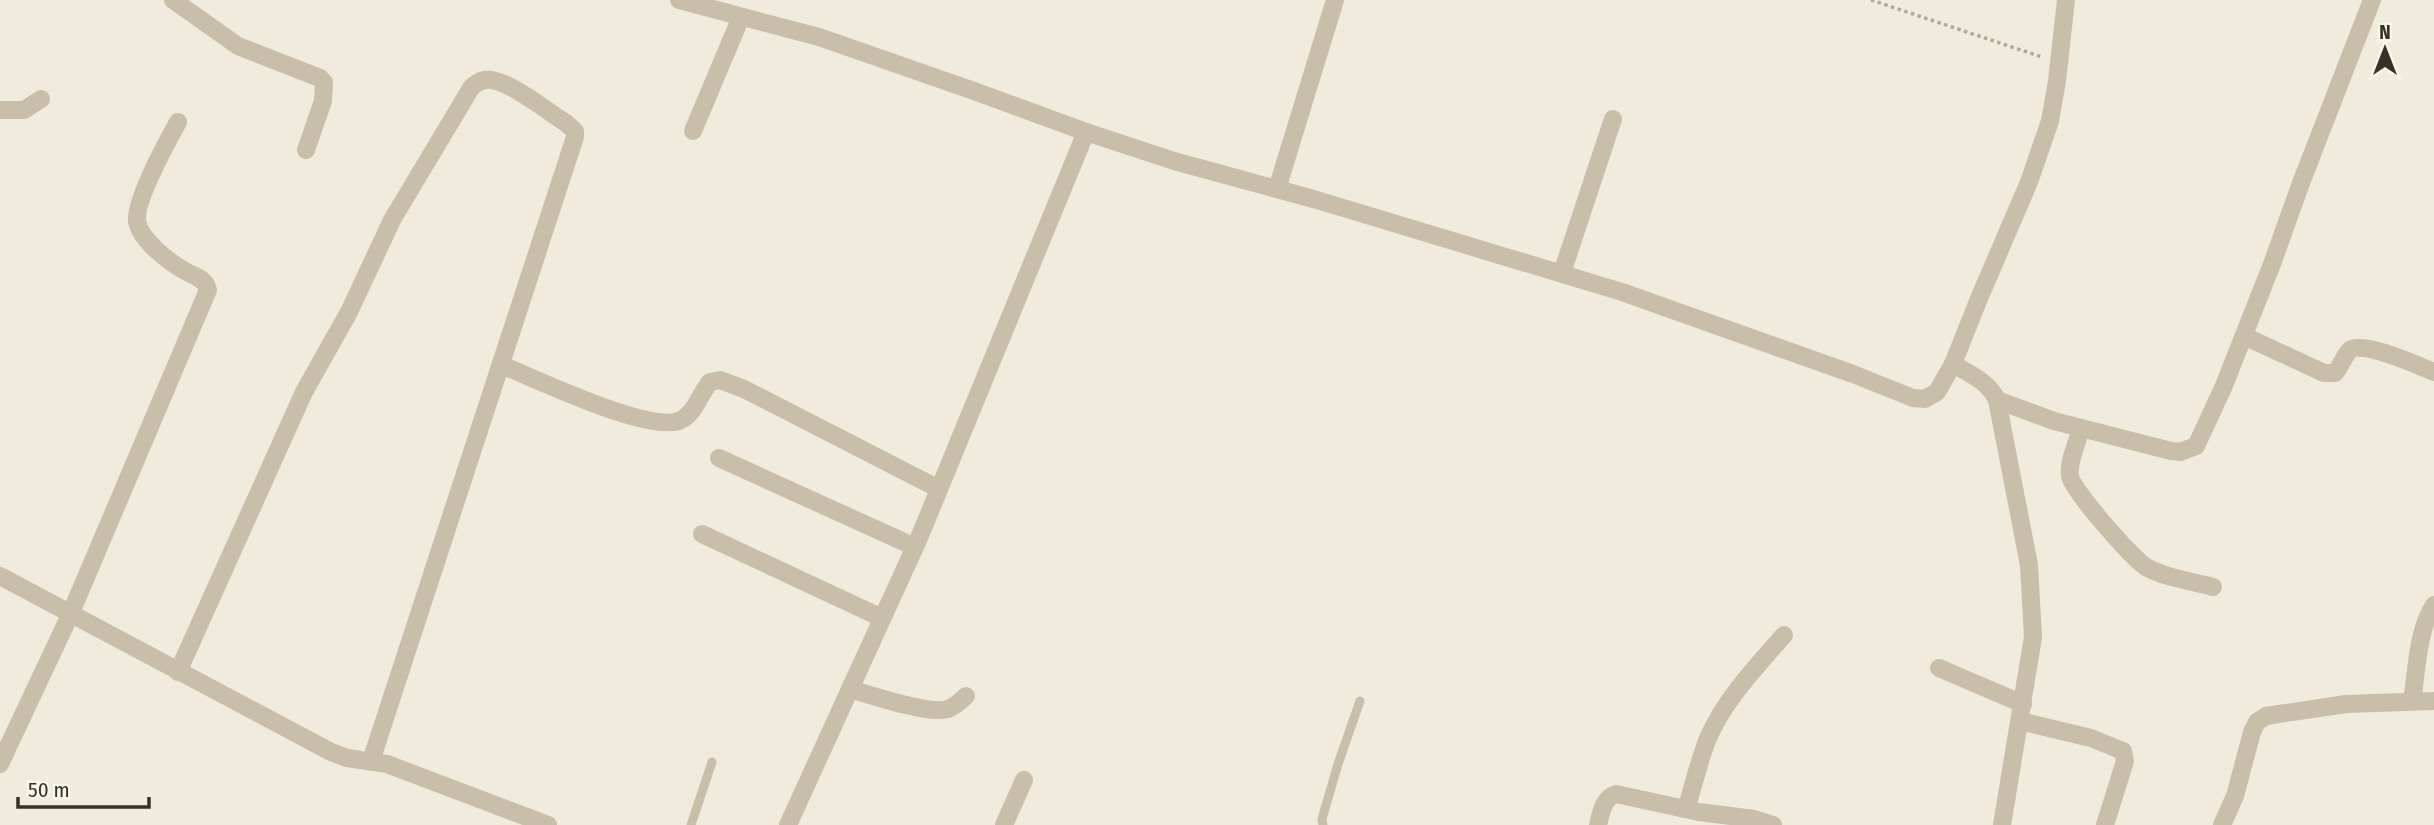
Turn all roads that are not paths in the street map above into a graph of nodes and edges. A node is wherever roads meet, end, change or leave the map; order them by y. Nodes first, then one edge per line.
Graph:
1 (173, 0) edge
2 (679, 0) edge
3 (1335, 0) edge
4 (2066, 0) edge
5 (2372, 0) edge
6 (741, 17) junction
7 (41, 99) dead end
8 (0, 110) edge
9 (1613, 119) dead end
10 (178, 122) dead end
11 (693, 131) dead end
12 (1086, 132) junction
13 (306, 150) dead end
14 (1277, 189) junction
15 (1562, 273) junction
16 (2244, 336) junction
17 (1953, 364) junction
18 (501, 365) junction
19 (2434, 372) edge
20 (1997, 400) junction
21 (2081, 429) junction
22 (719, 458) dead end
23 (939, 489) junction
24 (702, 534) dead end
25 (915, 547) junction
26 (0, 576) edge
27 (2213, 587) dead end
28 (2434, 605) edge
29 (70, 615) junction
30 (882, 618) junction
31 (1783, 635) dead end
32 (1939, 668) dead end
33 (178, 671) junction
34 (850, 689) junction
35 (966, 696) dead end
36 (1360, 701) dead end
37 (2412, 701) junction
38 (2434, 701) edge
39 (2022, 713) junction
40 (371, 761) junction
41 (712, 762) dead end
42 (0, 764) edge
43 (1024, 780) dead end
44 (1686, 809) junction
45 (548, 825) edge
46 (691, 825) edge
47 (788, 825) edge
48 (1004, 825) edge
49 (1323, 825) edge
50 (1598, 825) edge
51 (1773, 825) edge
52 (2002, 825) edge
53 (2105, 825) edge
54 (2222, 825) edge

1 - 13 street
2 - 6 street
3 - 14 street
4 - 17 street
5 - 16 street
6 - 11 street
6 - 12 street
7 - 8 street
9 - 15 street
10 - 29 street
12 - 14 street
12 - 23 street
14 - 15 street
15 - 17 street
16 - 19 street
16 - 21 street
17 - 20 street
18 - 23 street
18 - 33 street
18 - 40 street
20 - 21 street
20 - 39 street
21 - 27 street
22 - 25 street
23 - 25 street
24 - 30 street
25 - 30 street
26 - 29 street
28 - 37 street
29 - 33 street
29 - 42 street
30 - 34 street
31 - 44 street
32 - 39 street
33 - 40 street
34 - 35 street
34 - 47 street
36 - 49 lane
37 - 38 street
37 - 54 street
39 - 52 street
39 - 53 street
40 - 45 street
41 - 46 lane
43 - 48 street
44 - 50 street
44 - 51 street

